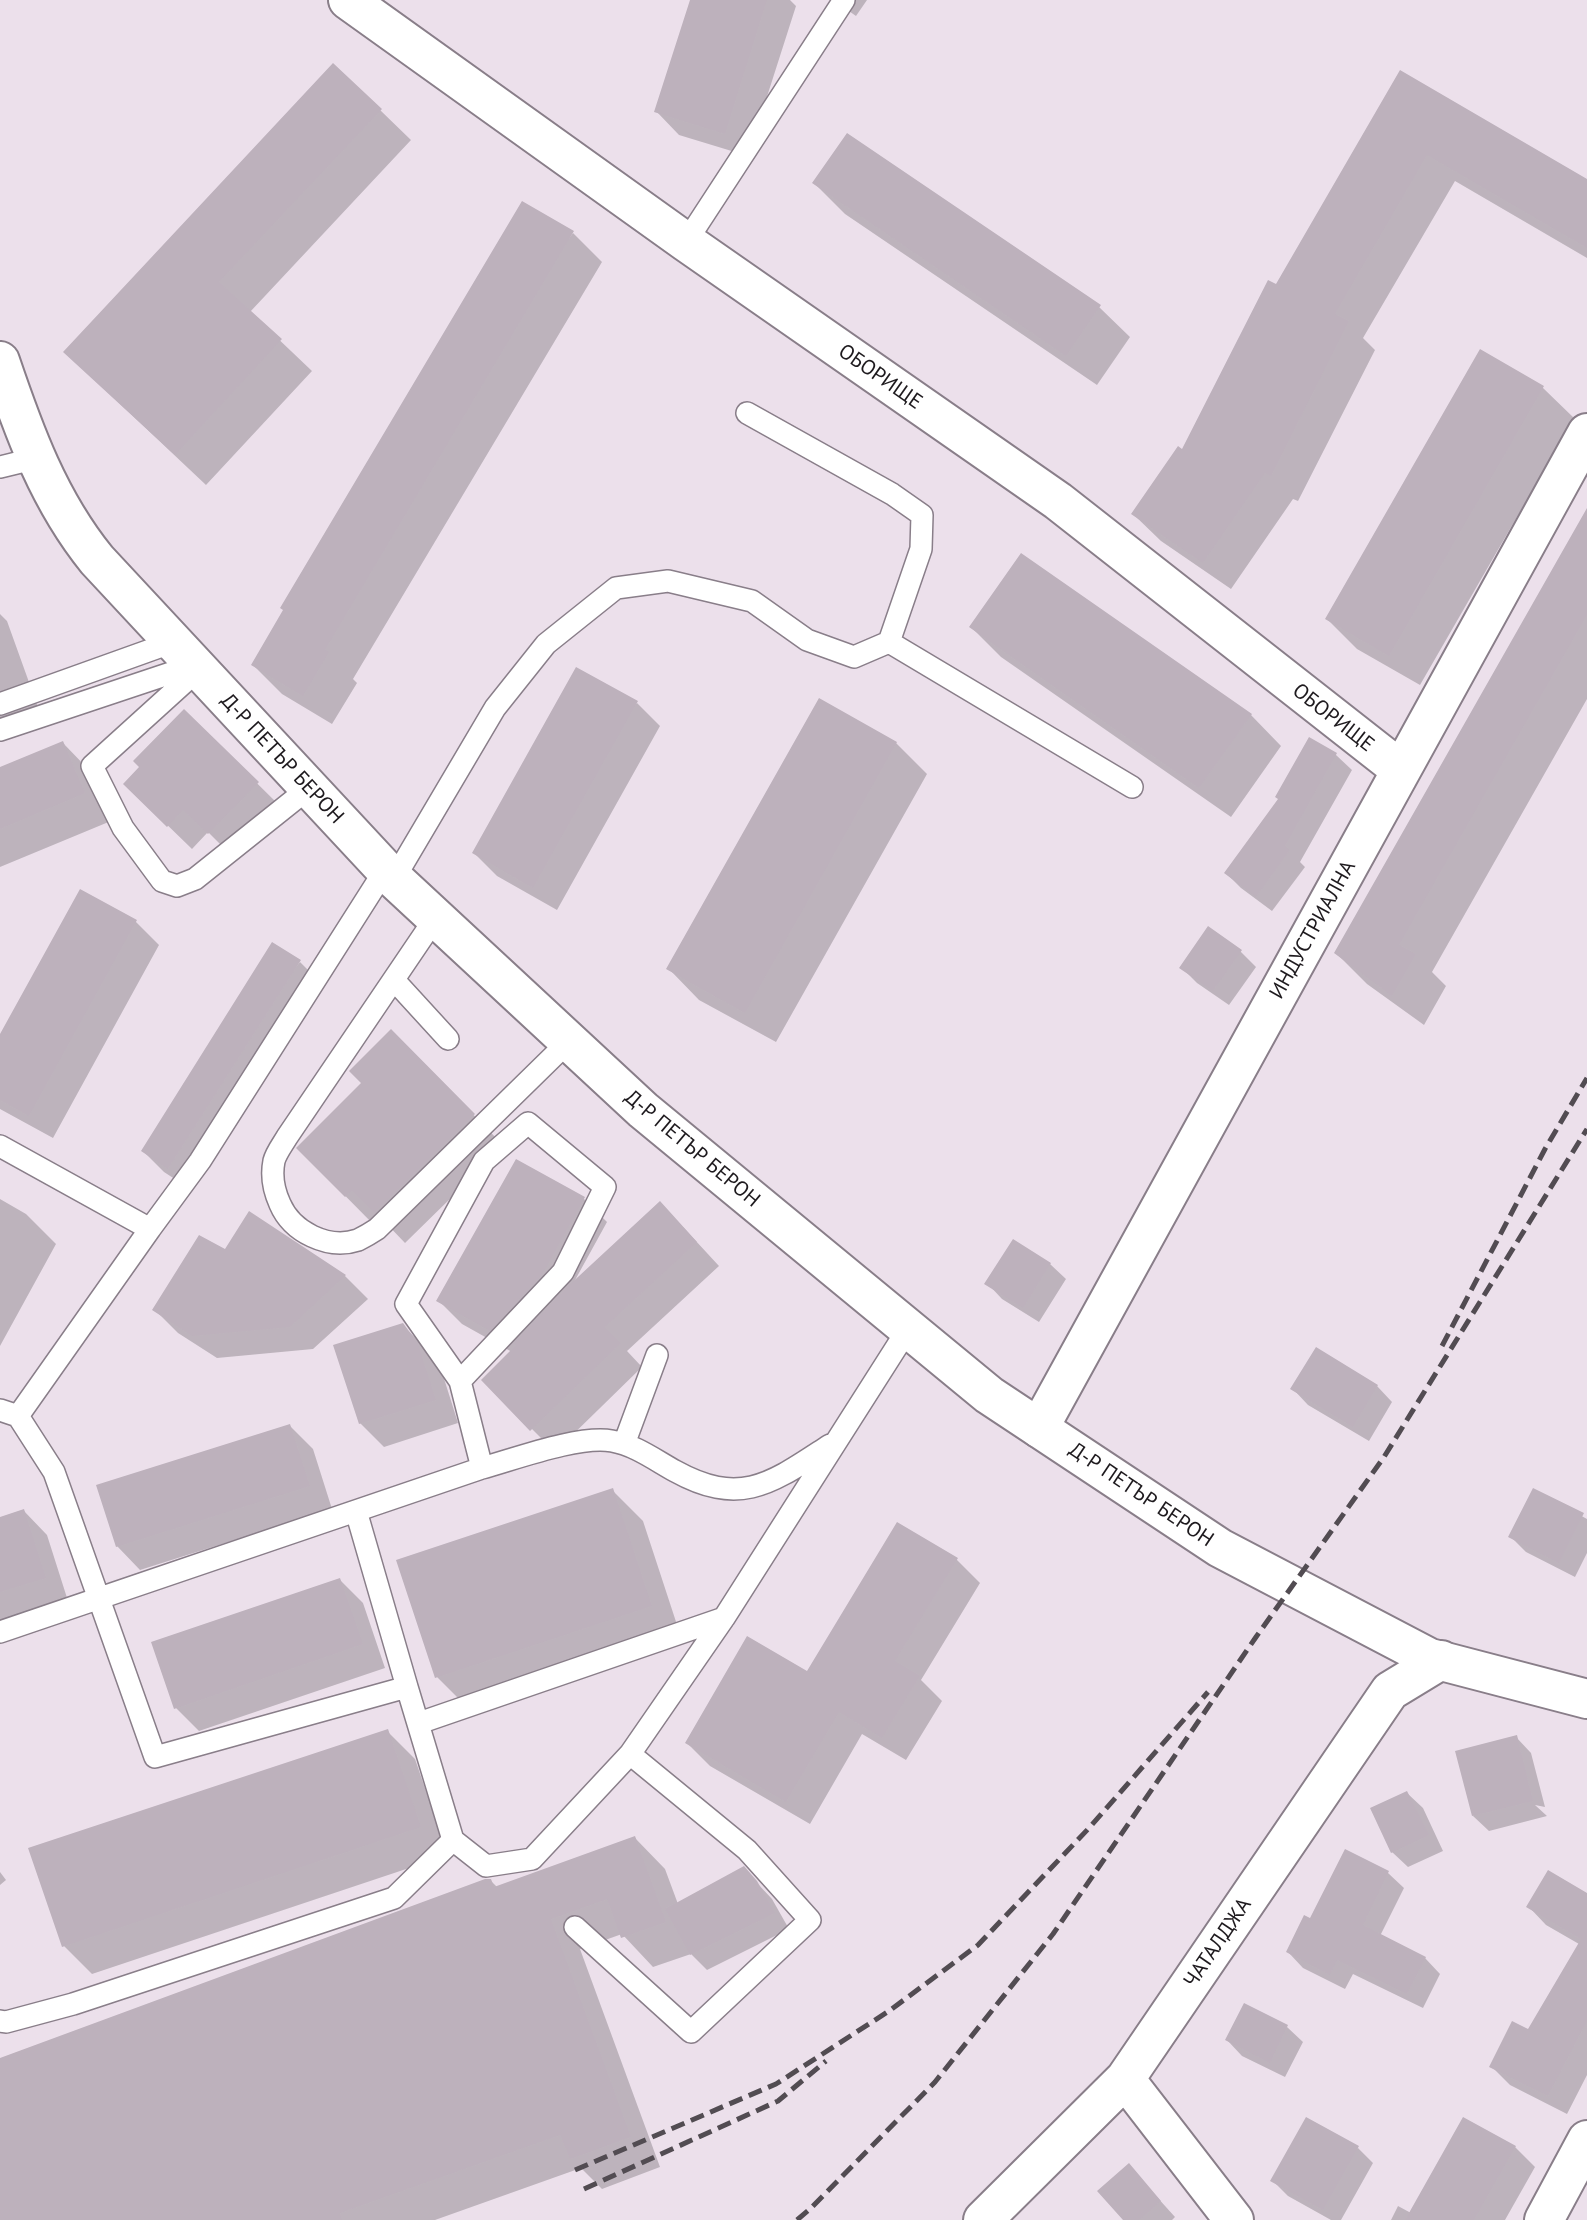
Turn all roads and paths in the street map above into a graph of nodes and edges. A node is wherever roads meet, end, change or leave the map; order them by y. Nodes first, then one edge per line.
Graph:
1 (348, 0) edge
2 (844, 0) edge
3 (686, 242) junction
4 (0, 361) edge
5 (747, 413) dead end
6 (1587, 433) edge
7 (37, 458) junction
8 (0, 467) edge
9 (889, 642) junction
10 (189, 658) junction
11 (0, 704) edge
12 (0, 730) edge
13 (1401, 771) junction
14 (1132, 787) dead end
15 (309, 788) junction
16 (390, 875) junction
17 (436, 917) junction
18 (394, 980) junction
19 (448, 1039) dead end
20 (569, 1041) junction
21 (0, 1146) edge
22 (149, 1229) junction
23 (908, 1329) junction
24 (657, 1355) dead end
25 (460, 1381) junction
26 (9, 1413) edge
27 (1039, 1428) junction
28 (838, 1440) junction
29 (624, 1444) junction
30 (482, 1468) junction
31 (356, 1511) junction
32 (99, 1598) junction
33 (724, 1618) junction
34 (0, 1632) edge
35 (1441, 1660) junction
36 (407, 1687) junction
37 (1587, 1699) edge
38 (419, 1723) junction
39 (629, 1754) junction
40 (453, 1840) junction
41 (575, 1927) dead end
42 (0, 2021) edge
43 (1125, 2079) junction
44 (1587, 2140) edge
45 (983, 2220) edge
46 (1234, 2220) edge
47 (1544, 2220) edge

1 - 3 street, ОБОРИЩЕ
2 - 3 lane
3 - 13 street, ОБОРИЩЕ
4 - 7 street, Д-Р ПЕТЪР БЕРОН
5 - 9 lane
6 - 13 street, ИНДУСТРИАЛНА
7 - 8 lane
7 - 10 street, Д-Р ПЕТЪР БЕРОН
9 - 14 lane
9 - 16 lane
10 - 11 lane
10 - 12 lane
10 - 15 street, Д-Р ПЕТЪР БЕРОН
10 - 15 lane
13 - 27 street, ИНДУСТРИАЛНА
15 - 16 street, Д-Р ПЕТЪР БЕРОН
16 - 17 street, Д-Р ПЕТЪР БЕРОН
16 - 22 lane
17 - 18 lane
17 - 20 street, Д-Р ПЕТЪР БЕРОН
18 - 19 lane
18 - 20 lane
20 - 23 street, Д-Р ПЕТЪР БЕРОН
21 - 22 lane
22 - 26 lane
23 - 27 street, Д-Р ПЕТЪР БЕРОН
23 - 28 lane
24 - 29 lane
25 - 25 lane
25 - 30 lane
26 - 32 lane
27 - 35 street, Д-Р ПЕТЪР БЕРОН
28 - 29 lane
28 - 33 lane
29 - 30 lane
30 - 31 lane
31 - 32 lane
31 - 36 lane
32 - 34 lane
32 - 36 lane
33 - 38 lane
33 - 39 lane
35 - 37 street, Д-Р ПЕТЪР БЕРОН
35 - 43 street, ЧАТАЛДЖА
36 - 38 lane
38 - 40 lane
39 - 40 lane
39 - 41 lane
40 - 42 lane
43 - 45 street, ЧАТАЛДЖА
43 - 46 street
44 - 47 street

